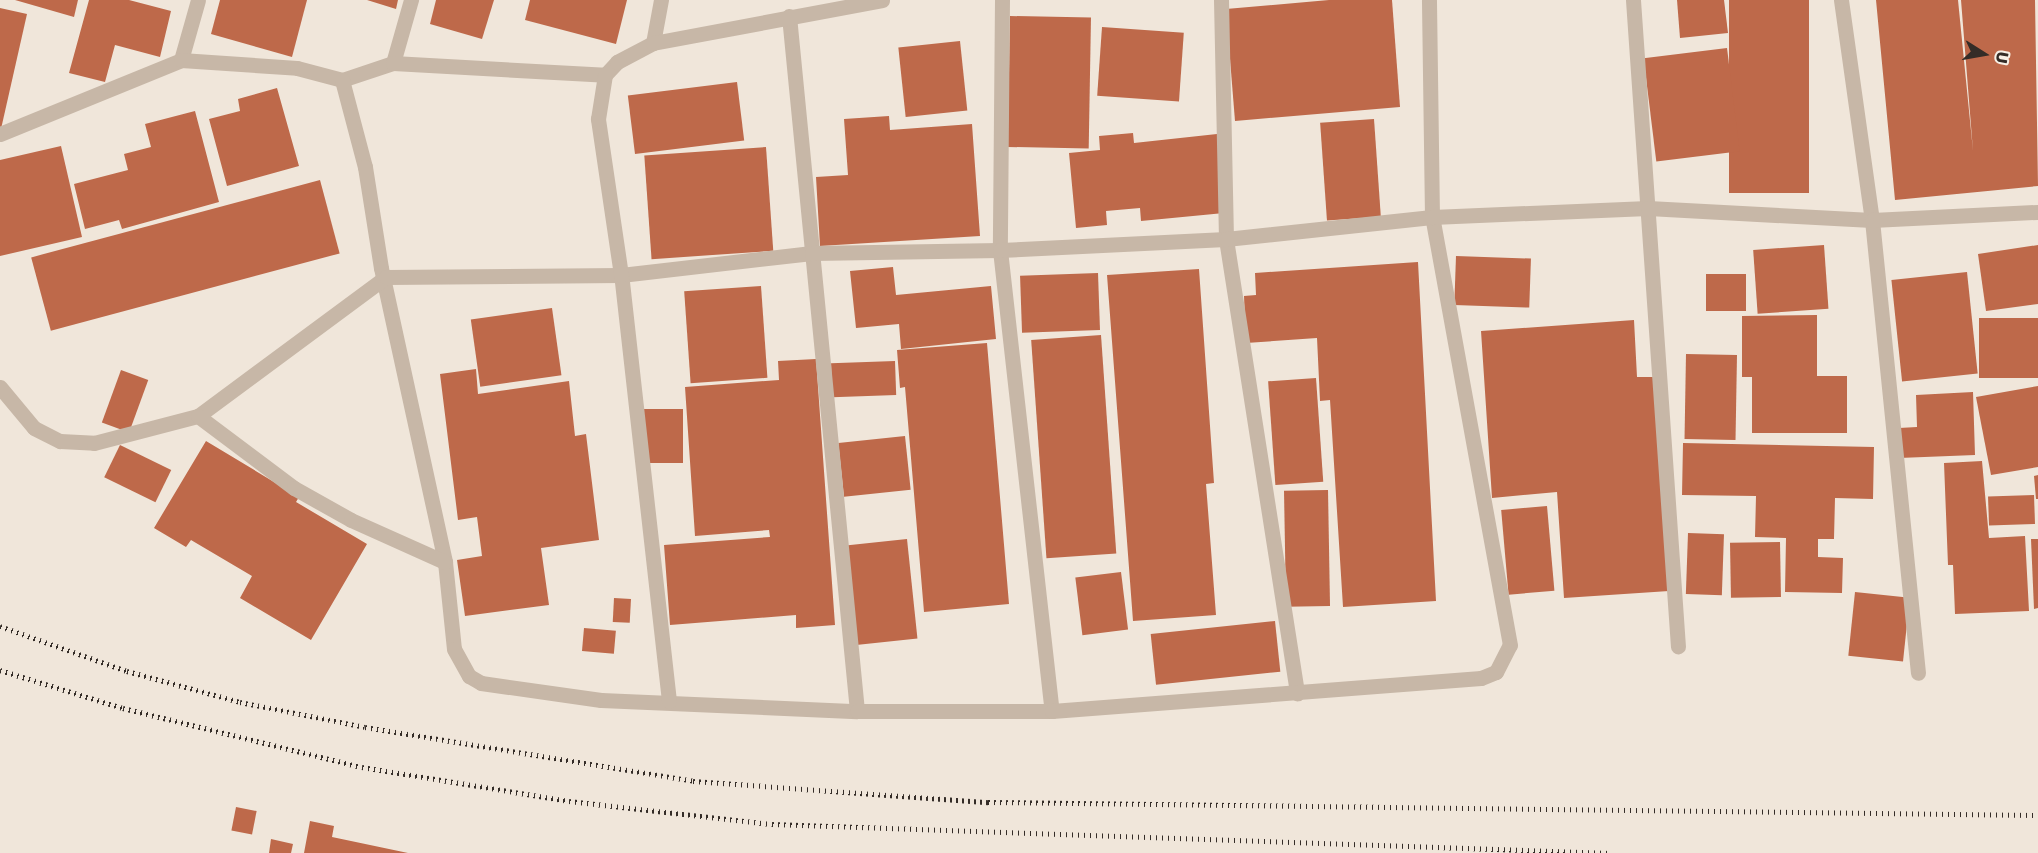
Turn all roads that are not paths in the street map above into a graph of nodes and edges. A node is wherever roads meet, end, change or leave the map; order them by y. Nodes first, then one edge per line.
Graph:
1 (198, 0) edge
2 (411, 0) edge
3 (661, 0) edge
4 (882, 0) edge
5 (1002, 0) edge
6 (1221, 0) edge
7 (1430, 0) edge
8 (1633, 0) edge
9 (1841, 0) edge
10 (789, 16) junction
11 (653, 43) junction
12 (182, 60) junction
13 (393, 63) junction
14 (605, 75) junction
15 (342, 80) junction
16 (0, 134) edge
17 (1648, 208) junction
18 (2038, 212) edge
19 (1432, 217) junction
20 (1872, 220) junction
21 (1226, 239) junction
22 (1000, 250) junction
23 (812, 253) junction
24 (621, 276) junction
25 (386, 277) junction
26 (0, 387) edge
27 (198, 416) junction
28 (445, 562) junction
29 (1678, 646) dead end
30 (1918, 673) dead end
31 (1297, 693) junction
32 (669, 702) junction
33 (857, 711) junction
34 (1052, 711) junction

1 - 12 street
2 - 13 street
3 - 11 street
4 - 10 street
5 - 22 street
6 - 21 street
7 - 19 street
8 - 17 street
9 - 20 street
10 - 11 street
10 - 23 street
11 - 14 street
12 - 15 street
12 - 16 street
13 - 14 street
13 - 15 street
14 - 24 street
15 - 25 street
17 - 19 street
17 - 20 street
17 - 29 street
18 - 20 street
19 - 21 street
19 - 31 street
20 - 30 street
21 - 22 street
21 - 31 street
22 - 23 street
22 - 34 street
23 - 24 street
23 - 33 street
24 - 25 street
24 - 32 street
25 - 27 street
25 - 28 street
26 - 27 street
27 - 28 street
28 - 32 street
31 - 34 street
32 - 33 street
33 - 34 street

